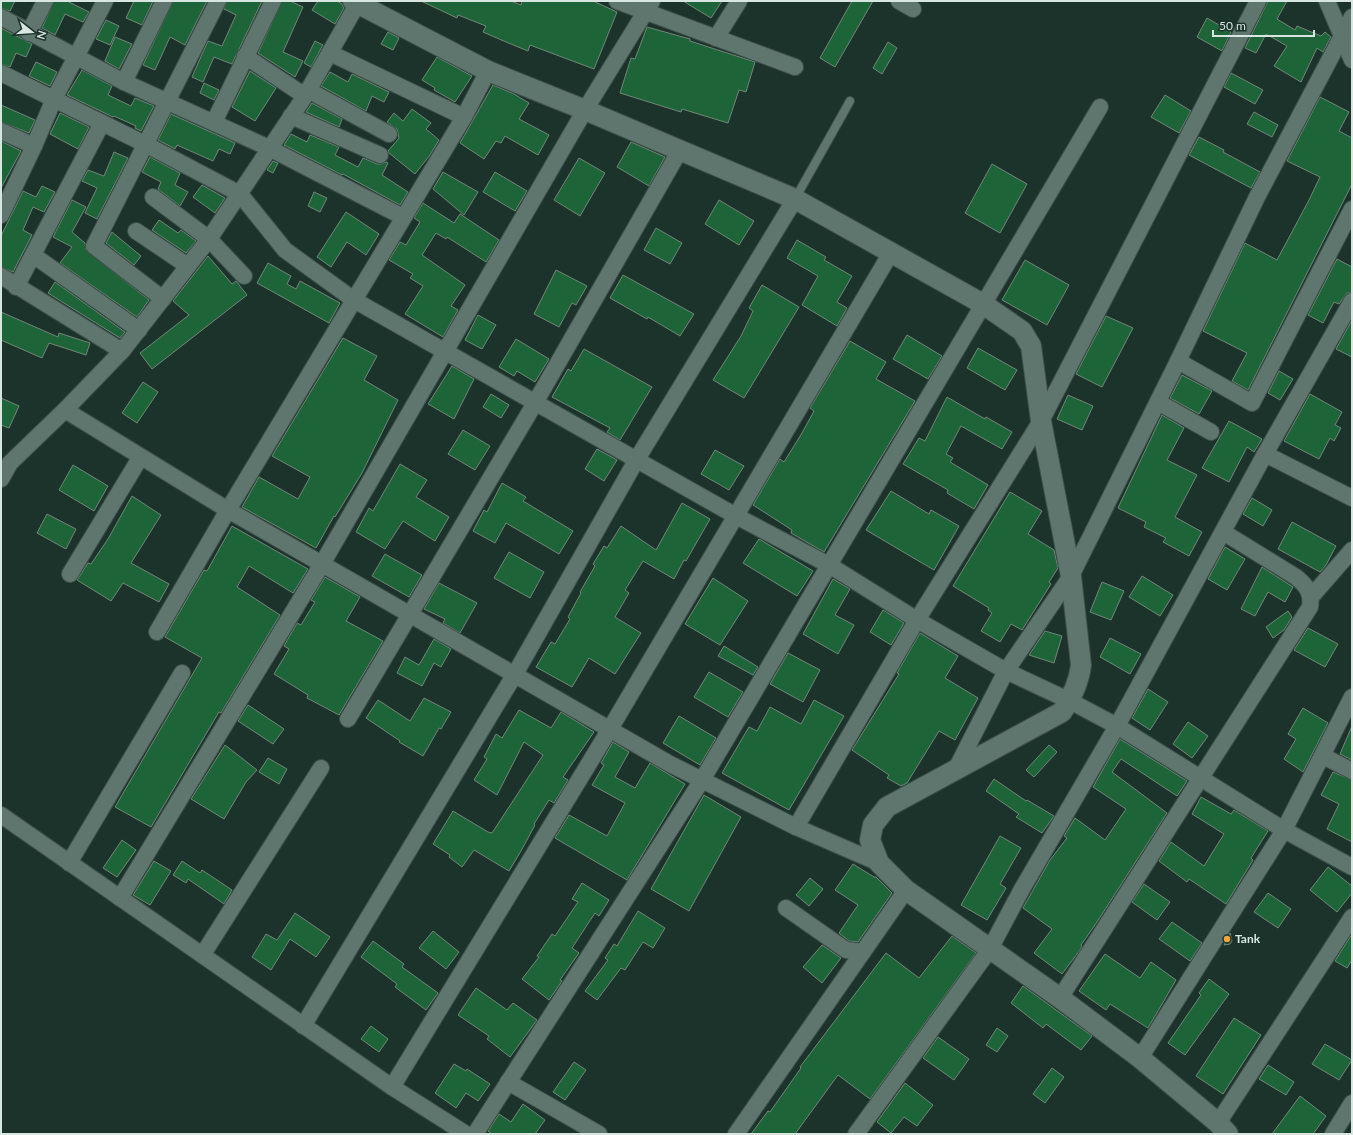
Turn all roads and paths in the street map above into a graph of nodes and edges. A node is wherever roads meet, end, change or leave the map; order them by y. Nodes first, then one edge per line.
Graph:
1 (45, 1) edge
2 (105, 1) edge
3 (164, 1) edge
4 (218, 1) edge
5 (273, 1) edge
6 (617, 1) edge
7 (739, 1) edge
8 (899, 1) edge
9 (1258, 1) edge
10 (1327, 1) edge
11 (356, 2) edge
12 (648, 7) edge
13 (913, 9) dead end
14 (1, 17) edge
15 (1352, 17) edge
16 (29, 33) junction
17 (716, 38) junction
18 (1342, 38) junction
19 (330, 53) junction
20 (245, 56) junction
21 (76, 57) junction
22 (1352, 60) edge
23 (795, 67) dead end
24 (488, 71) junction
25 (1, 73) edge
26 (124, 82) junction
27 (306, 93) junction
28 (54, 99) junction
29 (850, 100) dead end
30 (168, 102) junction
31 (1100, 106) dead end
32 (585, 110) junction
33 (291, 116) junction
34 (464, 117) junction
35 (102, 122) junction
36 (214, 122) junction
37 (1, 131) edge
38 (389, 134) dead end
39 (145, 144) junction
40 (34, 146) junction
41 (270, 148) junction
42 (680, 150) junction
43 (380, 155) dead end
44 (7, 186) edge
45 (240, 194) junction
46 (153, 197) dead end
47 (795, 199) junction
48 (1352, 209) edge
49 (1, 215) edge
50 (403, 217) junction
51 (136, 231) dead end
52 (209, 239) junction
53 (892, 252) junction
54 (33, 255) junction
55 (188, 266) junction
56 (1, 276) edge
57 (244, 276) dead end
58 (16, 287) junction
59 (163, 299) junction
60 (354, 300) junction
61 (1352, 301) edge
62 (983, 304) junction
63 (139, 330) junction
64 (122, 351) junction
65 (445, 351) junction
66 (1178, 361) junction
67 (1158, 402) junction
68 (535, 403) junction
69 (65, 410) junction
70 (1041, 421) junction
71 (1211, 432) dead end
72 (1265, 454) junction
73 (140, 458) junction
74 (637, 459) junction
75 (1, 478) edge
76 (1352, 498) edge
77 (228, 510) junction
78 (736, 516) junction
79 (1223, 532) junction
80 (1352, 550) edge
81 (322, 564) junction
82 (829, 564) junction
83 (70, 574) dead end
84 (1071, 576) junction
85 (1308, 591) junction
86 (410, 614) junction
87 (918, 620) junction
88 (157, 632) dead end
89 (1006, 671) junction
90 (182, 673) dead end
91 (515, 674) junction
92 (1352, 698) edge
93 (1070, 701) junction
94 (348, 720) dead end
95 (1117, 726) junction
96 (610, 729) junction
97 (1323, 756) junction
98 (321, 768) dead end
99 (956, 770) junction
100 (1352, 771) edge
101 (1202, 779) junction
102 (702, 780) junction
103 (1, 815) edge
104 (796, 827) junction
105 (1284, 830) junction
106 (879, 862) junction
107 (69, 863) junction
108 (1352, 867) edge
109 (906, 890) junction
110 (120, 898) junction
111 (786, 908) dead end
112 (1352, 917) edge
113 (990, 949) junction
114 (863, 952) junction
115 (203, 954) junction
116 (1060, 998) junction
117 (303, 1026) junction
118 (1140, 1058) junction
119 (508, 1082) junction
120 (392, 1087) junction
121 (1352, 1103) edge
122 (1223, 1128) edge
123 (466, 1134) edge
124 (475, 1134) edge
125 (599, 1134) edge
126 (736, 1134) edge
127 (856, 1134) edge
128 (1333, 1134) edge

1 - 16 street
2 - 21 street
3 - 26 street
4 - 30 street
5 - 20 street
6 - 12 street
7 - 17 street
8 - 13 street
9 - 70 street
10 - 18 street
11 - 19 street
11 - 24 street
12 - 17 street
12 - 32 street
14 - 16 street
15 - 18 street
16 - 21 street
17 - 23 street
18 - 22 street
18 - 66 street
19 - 27 street
19 - 34 street
20 - 27 street
20 - 36 street
21 - 26 street
21 - 28 street
24 - 32 street
24 - 34 street
25 - 28 street
26 - 30 street
27 - 33 street
27 - 38 street
28 - 35 street
28 - 40 street
29 - 47 lane
30 - 36 street
30 - 39 street
31 - 62 street
32 - 42 street
32 - 65 street
33 - 41 street
33 - 43 street
34 - 50 street
35 - 39 street
35 - 54 street
36 - 41 street
37 - 40 street
39 - 45 street
39 - 59 street
40 - 44 street
41 - 45 street
41 - 50 street
42 - 47 street
42 - 68 street
44 - 49 street
45 - 52 street
45 - 60 street
46 - 52 street
47 - 53 street
47 - 74 street
48 - 66 street
50 - 60 street
51 - 55 street
52 - 55 street
52 - 57 street
53 - 62 street
53 - 78 street
54 - 58 street
54 - 63 street
55 - 59 street
56 - 58 street
58 - 64 street
59 - 63 street
60 - 65 street
60 - 77 street
61 - 72 street
62 - 70 street
62 - 82 street
63 - 64 street
64 - 69 street
65 - 68 street
65 - 81 street
66 - 67 street
67 - 71 street
67 - 84 street
68 - 74 street
68 - 86 street
69 - 73 street
69 - 75 street
70 - 84 street
70 - 87 street
72 - 76 street
72 - 79 street
73 - 77 street
73 - 83 street
74 - 78 street
74 - 91 street
77 - 81 street
77 - 88 street
78 - 82 street
78 - 96 street
79 - 85 street
79 - 95 street
80 - 85 street
81 - 86 street
81 - 110 street
82 - 87 street
82 - 102 street
84 - 89 street
84 - 93 street
85 - 101 street
86 - 91 street
86 - 94 street
87 - 89 street
87 - 104 street
89 - 93 street
89 - 99 street
90 - 107 street
91 - 96 street
91 - 117 street
92 - 97 street
93 - 95 street
93 - 99 street
95 - 101 street
95 - 113 street
96 - 102 street
96 - 120 street
97 - 100 street
97 - 105 street
98 - 115 street
99 - 106 street
101 - 105 street
101 - 116 street
102 - 104 street
102 - 119 street
103 - 107 street
104 - 106 street
105 - 108 street
105 - 118 street
106 - 109 street
107 - 110 street
109 - 113 street
109 - 114 street
110 - 115 street
111 - 114 street
112 - 122 street
113 - 116 street
113 - 127 street
114 - 126 street
115 - 117 street
116 - 118 street
117 - 120 street
118 - 122 street
119 - 124 street
119 - 125 street
120 - 123 street
121 - 128 street

